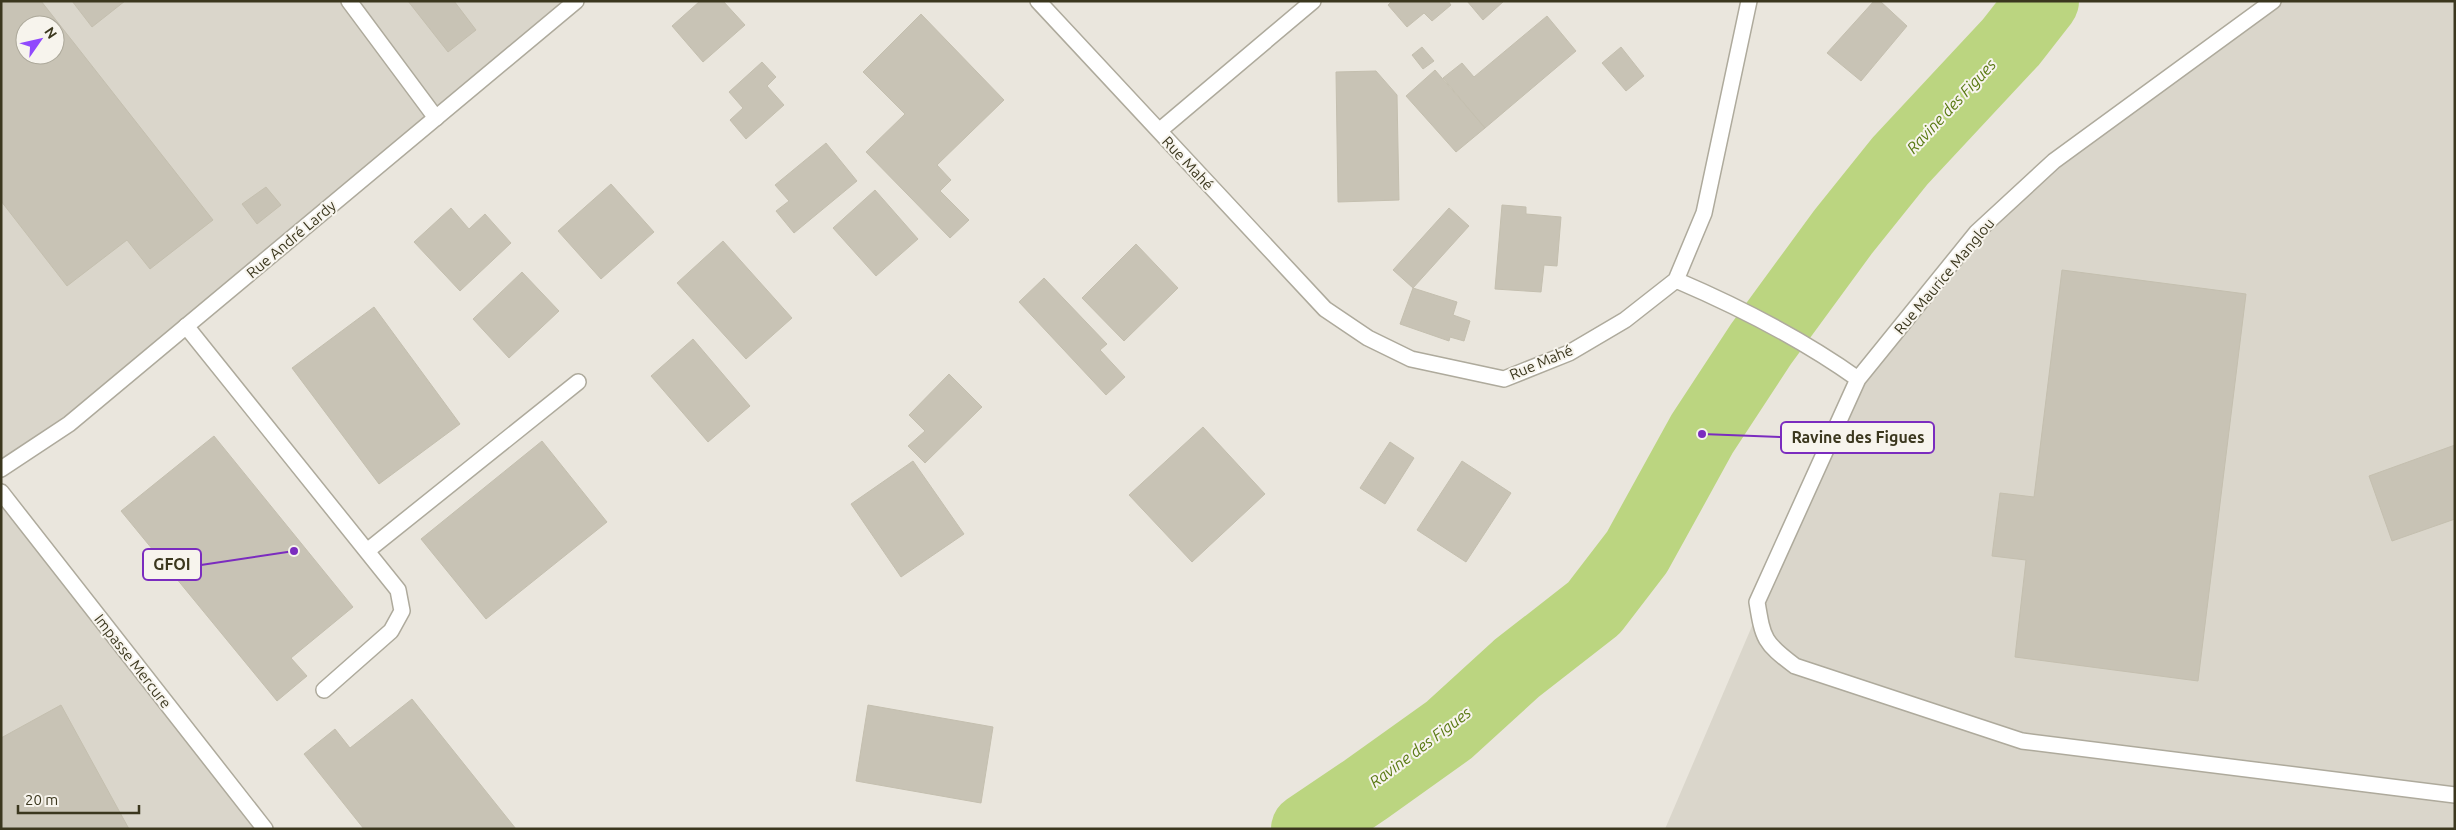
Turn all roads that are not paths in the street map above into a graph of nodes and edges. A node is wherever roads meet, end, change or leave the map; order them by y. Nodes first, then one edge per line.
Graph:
1 (349, 1) edge
2 (576, 1) edge
3 (1038, 1) edge
4 (1313, 1) edge
5 (1749, 1) edge
6 (2273, 1) edge
7 (436, 118) junction
8 (1159, 131) junction
9 (1676, 280) junction
10 (186, 326) junction
11 (1858, 378) junction
12 (578, 382) dead end
13 (1, 469) edge
14 (1, 492) edge
15 (367, 551) junction
16 (324, 690) dead end
17 (2455, 795) edge
18 (264, 829) edge

1 - 7 street
2 - 7 street, Rue André Lardy
3 - 8 street, Rue Mahé
4 - 8 street, Rue Mahé
5 - 9 street, Rue Mahé
6 - 11 street, Rue Maurice Manglou
7 - 10 street, Rue André Lardy
8 - 9 street, Rue Mahé
9 - 11 street
10 - 13 street, Rue André Lardy
10 - 15 street
11 - 17 street, Rue Maurice Manglou
12 - 15 street
14 - 18 street, Impasse Mercure
15 - 16 street

